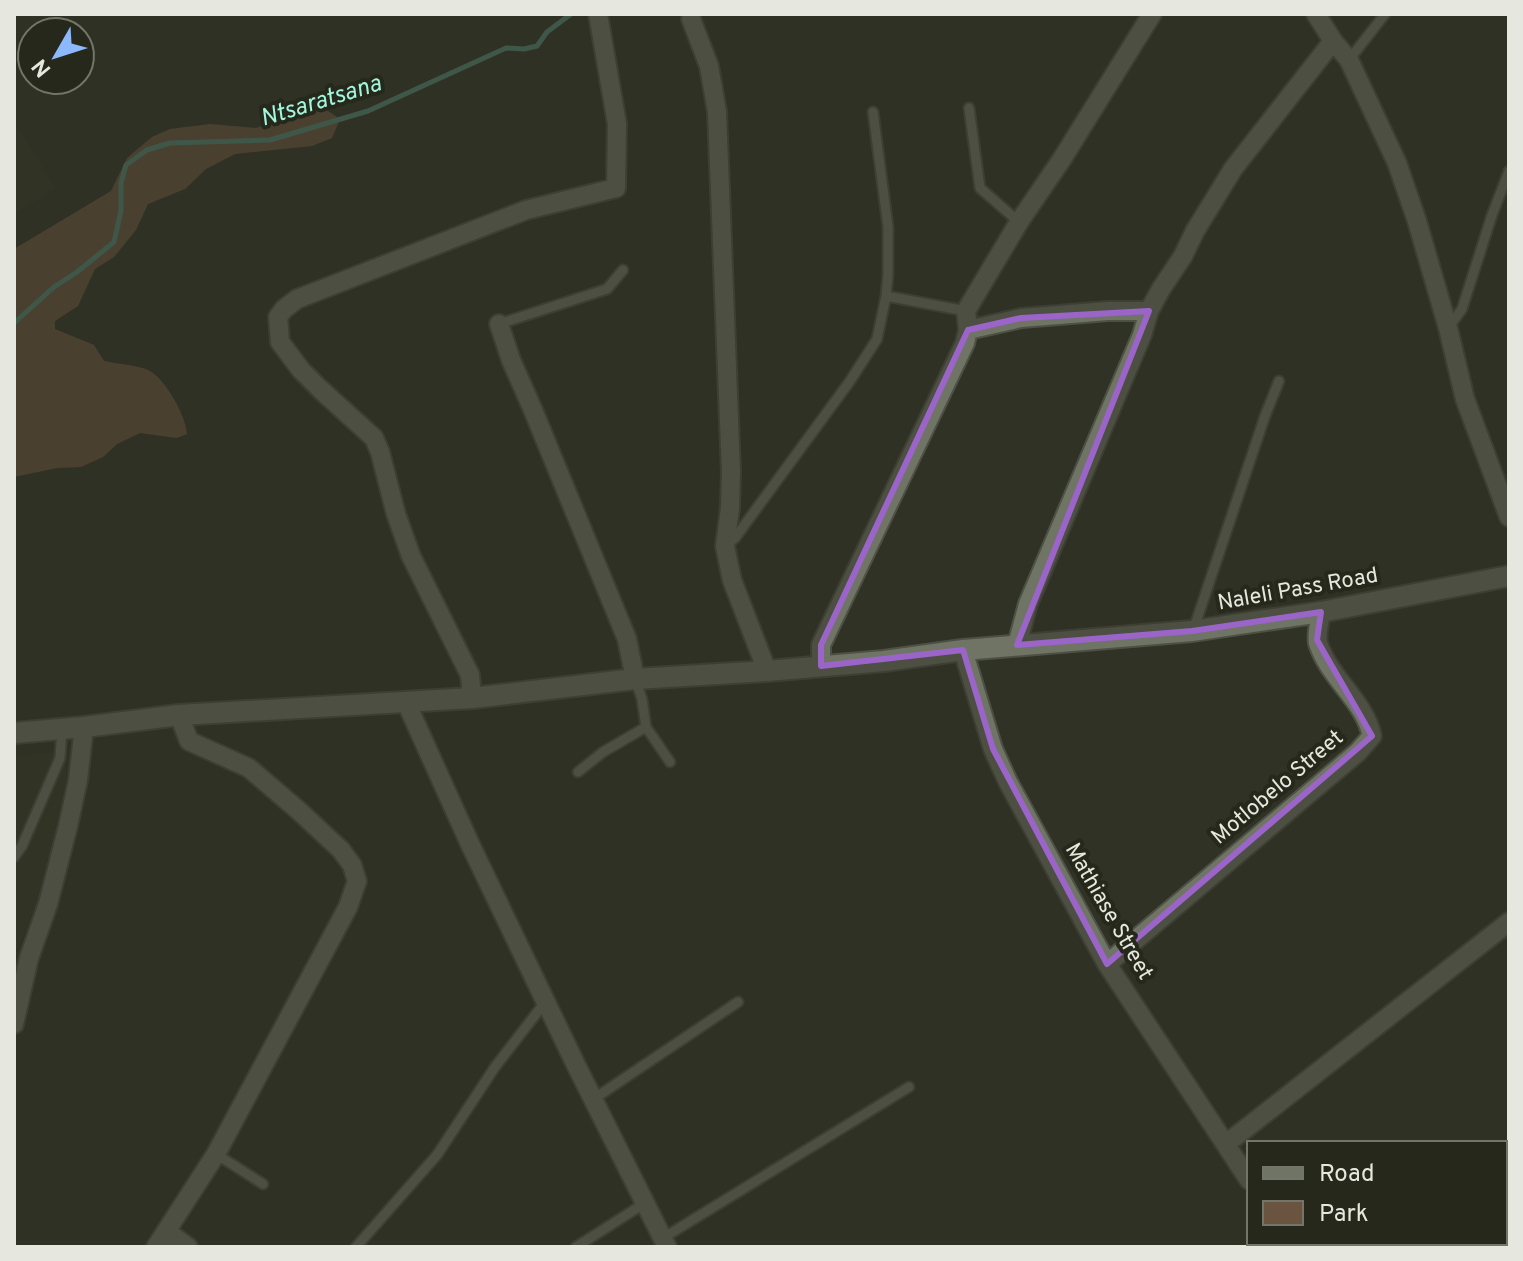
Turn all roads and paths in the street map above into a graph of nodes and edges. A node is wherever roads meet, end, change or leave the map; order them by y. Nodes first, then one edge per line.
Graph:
1 (598, 14) edge
2 (1152, 14) edge
3 (1316, 14) edge
4 (1385, 14) edge
5 (691, 19) dead end
6 (1333, 41) junction
7 (1349, 60) junction
8 (969, 108) dead end
9 (873, 112) dead end
10 (1509, 171) edge
11 (1019, 222) junction
12 (623, 270) dead end
13 (886, 296) junction
14 (1149, 311) junction
15 (967, 321) junction
16 (499, 324) joint
17 (1448, 328) junction
18 (1279, 381) dead end
19 (1509, 517) edge
20 (725, 546) junction
21 (1509, 576) edge
22 (1321, 612) junction
23 (1192, 631) junction
24 (1017, 645) junction
25 (963, 650) junction
26 (821, 666) junction
27 (767, 671) junction
28 (635, 679) junction
29 (472, 698) junction
30 (406, 702) junction
31 (179, 715) junction
32 (84, 727) junction
33 (646, 727) junction
34 (62, 729) junction
35 (14, 733) edge
36 (670, 762) dead end
37 (578, 772) dead end
38 (14, 857) edge
39 (1509, 922) edge
40 (1107, 964) junction
41 (546, 1001) junction
42 (738, 1002) dead end
43 (14, 1024) edge
44 (909, 1087) dead end
45 (595, 1098) junction
46 (1226, 1144) junction
47 (216, 1154) junction
48 (1247, 1177) edge
49 (263, 1184) dead end
50 (645, 1203) junction
51 (161, 1239) edge
52 (665, 1243) edge
53 (188, 1247) edge
54 (356, 1247) edge
55 (576, 1247) edge

1 - 29 street
2 - 11 street
3 - 6 street
4 - 7 lane
5 - 20 street
6 - 7 street
6 - 14 street
7 - 17 street
8 - 11 lane
9 - 13 lane
10 - 17 lane
11 - 15 street
12 - 16 lane
13 - 15 lane
13 - 20 lane
14 - 15 street
14 - 24 street
15 - 26 street
16 - 28 street
17 - 19 street
18 - 23 lane
20 - 27 street
21 - 22 main road, Naleli Pass Road
22 - 23 main road, Naleli Pass Road
22 - 40 street, Motlobelo Street
23 - 24 main road, Naleli Pass Road
24 - 25 main road, Naleli Pass Road
25 - 26 main road, Naleli Pass Road
25 - 40 street, Mathiase Street
26 - 27 main road, Naleli Pass Road
27 - 28 main road, Naleli Pass Road
28 - 29 main road, Naleli Pass Road
28 - 33 lane
29 - 30 main road, Naleli Pass Road
30 - 31 main road, Naleli Pass Road
30 - 41 street
31 - 32 main road, Naleli Pass Road
31 - 47 street
32 - 34 main road, Naleli Pass Road
32 - 43 street
33 - 36 lane
33 - 37 lane
34 - 35 main road, Naleli Pass Road
34 - 38 lane
39 - 46 street
40 - 46 street, Mathiase Street
41 - 45 street
41 - 54 lane
42 - 45 lane
44 - 52 lane
45 - 50 street
46 - 48 street, Mathiase Street
47 - 49 lane
47 - 51 street
50 - 52 street
50 - 55 lane
51 - 53 street

